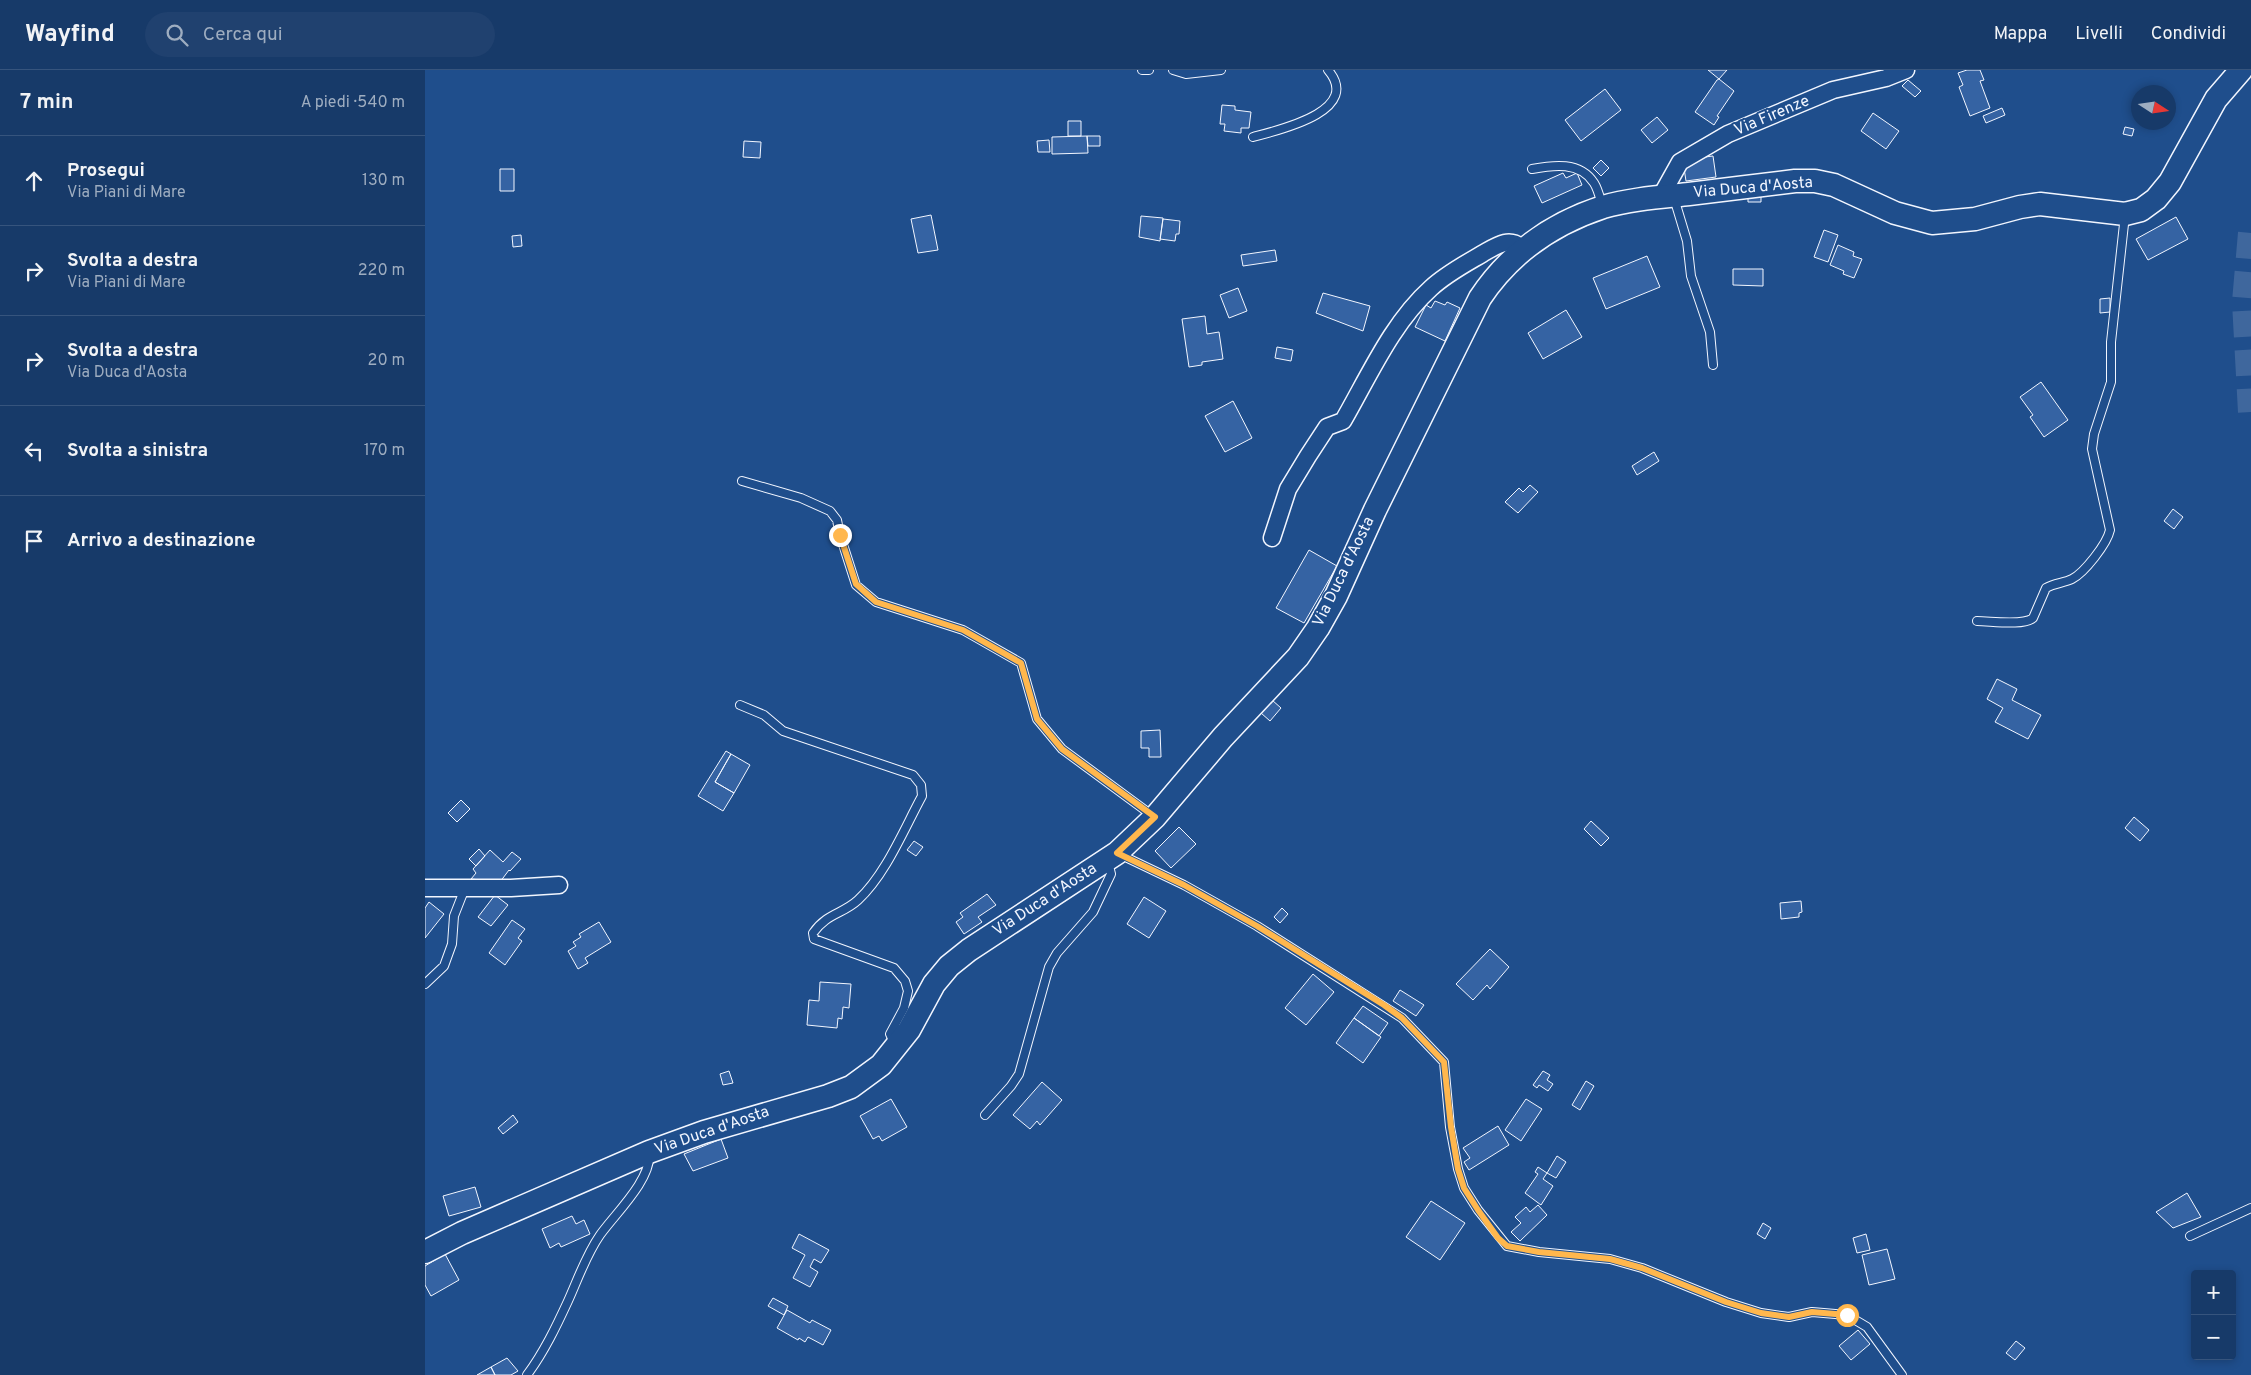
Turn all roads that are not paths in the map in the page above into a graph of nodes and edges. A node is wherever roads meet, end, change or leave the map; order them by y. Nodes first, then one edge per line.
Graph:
1 (1142, 70) edge
2 (1149, 70) edge
3 (1173, 70) edge
4 (1221, 70) edge
5 (1328, 70) edge
6 (1906, 70) edge
7 (2241, 70) edge
8 (1253, 137) dead end
9 (1531, 169) dead end
10 (1667, 196) junction
11 (1603, 207) junction
12 (2125, 214) junction
13 (1522, 248) junction
14 (1713, 365) dead end
15 (742, 481) dead end
16 (1272, 538) dead end
17 (1977, 621) dead end
18 (740, 705) dead end
19 (1155, 817) junction
20 (1112, 856) junction
21 (559, 885) dead end
22 (425, 888) edge
23 (465, 888) junction
24 (425, 984) edge
25 (897, 1046) junction
26 (985, 1115) dead end
27 (649, 1152) junction
28 (2251, 1208) edge
29 (2190, 1236) dead end
30 (425, 1252) edge
31 (527, 1375) edge
32 (1902, 1375) edge

1 - 2 lane
3 - 4 lane
5 - 8 lane
6 - 10 street, Via Firenze
7 - 12 main road, Via Duca d'Aosta
9 - 11 lane
10 - 11 main road, Via Duca d'Aosta
10 - 12 main road, Via Duca d'Aosta
10 - 14 lane
11 - 13 main road, Via Duca d'Aosta
12 - 17 lane
13 - 16 street
13 - 19 main road, Via Duca d'Aosta
15 - 19 lane
18 - 25 lane
19 - 20 main road, Via Duca d'Aosta
20 - 25 main road, Via Duca d'Aosta
20 - 26 lane
20 - 32 lane
21 - 23 street
22 - 23 street
23 - 24 lane
25 - 27 main road, Via Duca d'Aosta
27 - 30 main road, Via Duca d'Aosta
27 - 31 lane
28 - 29 lane

